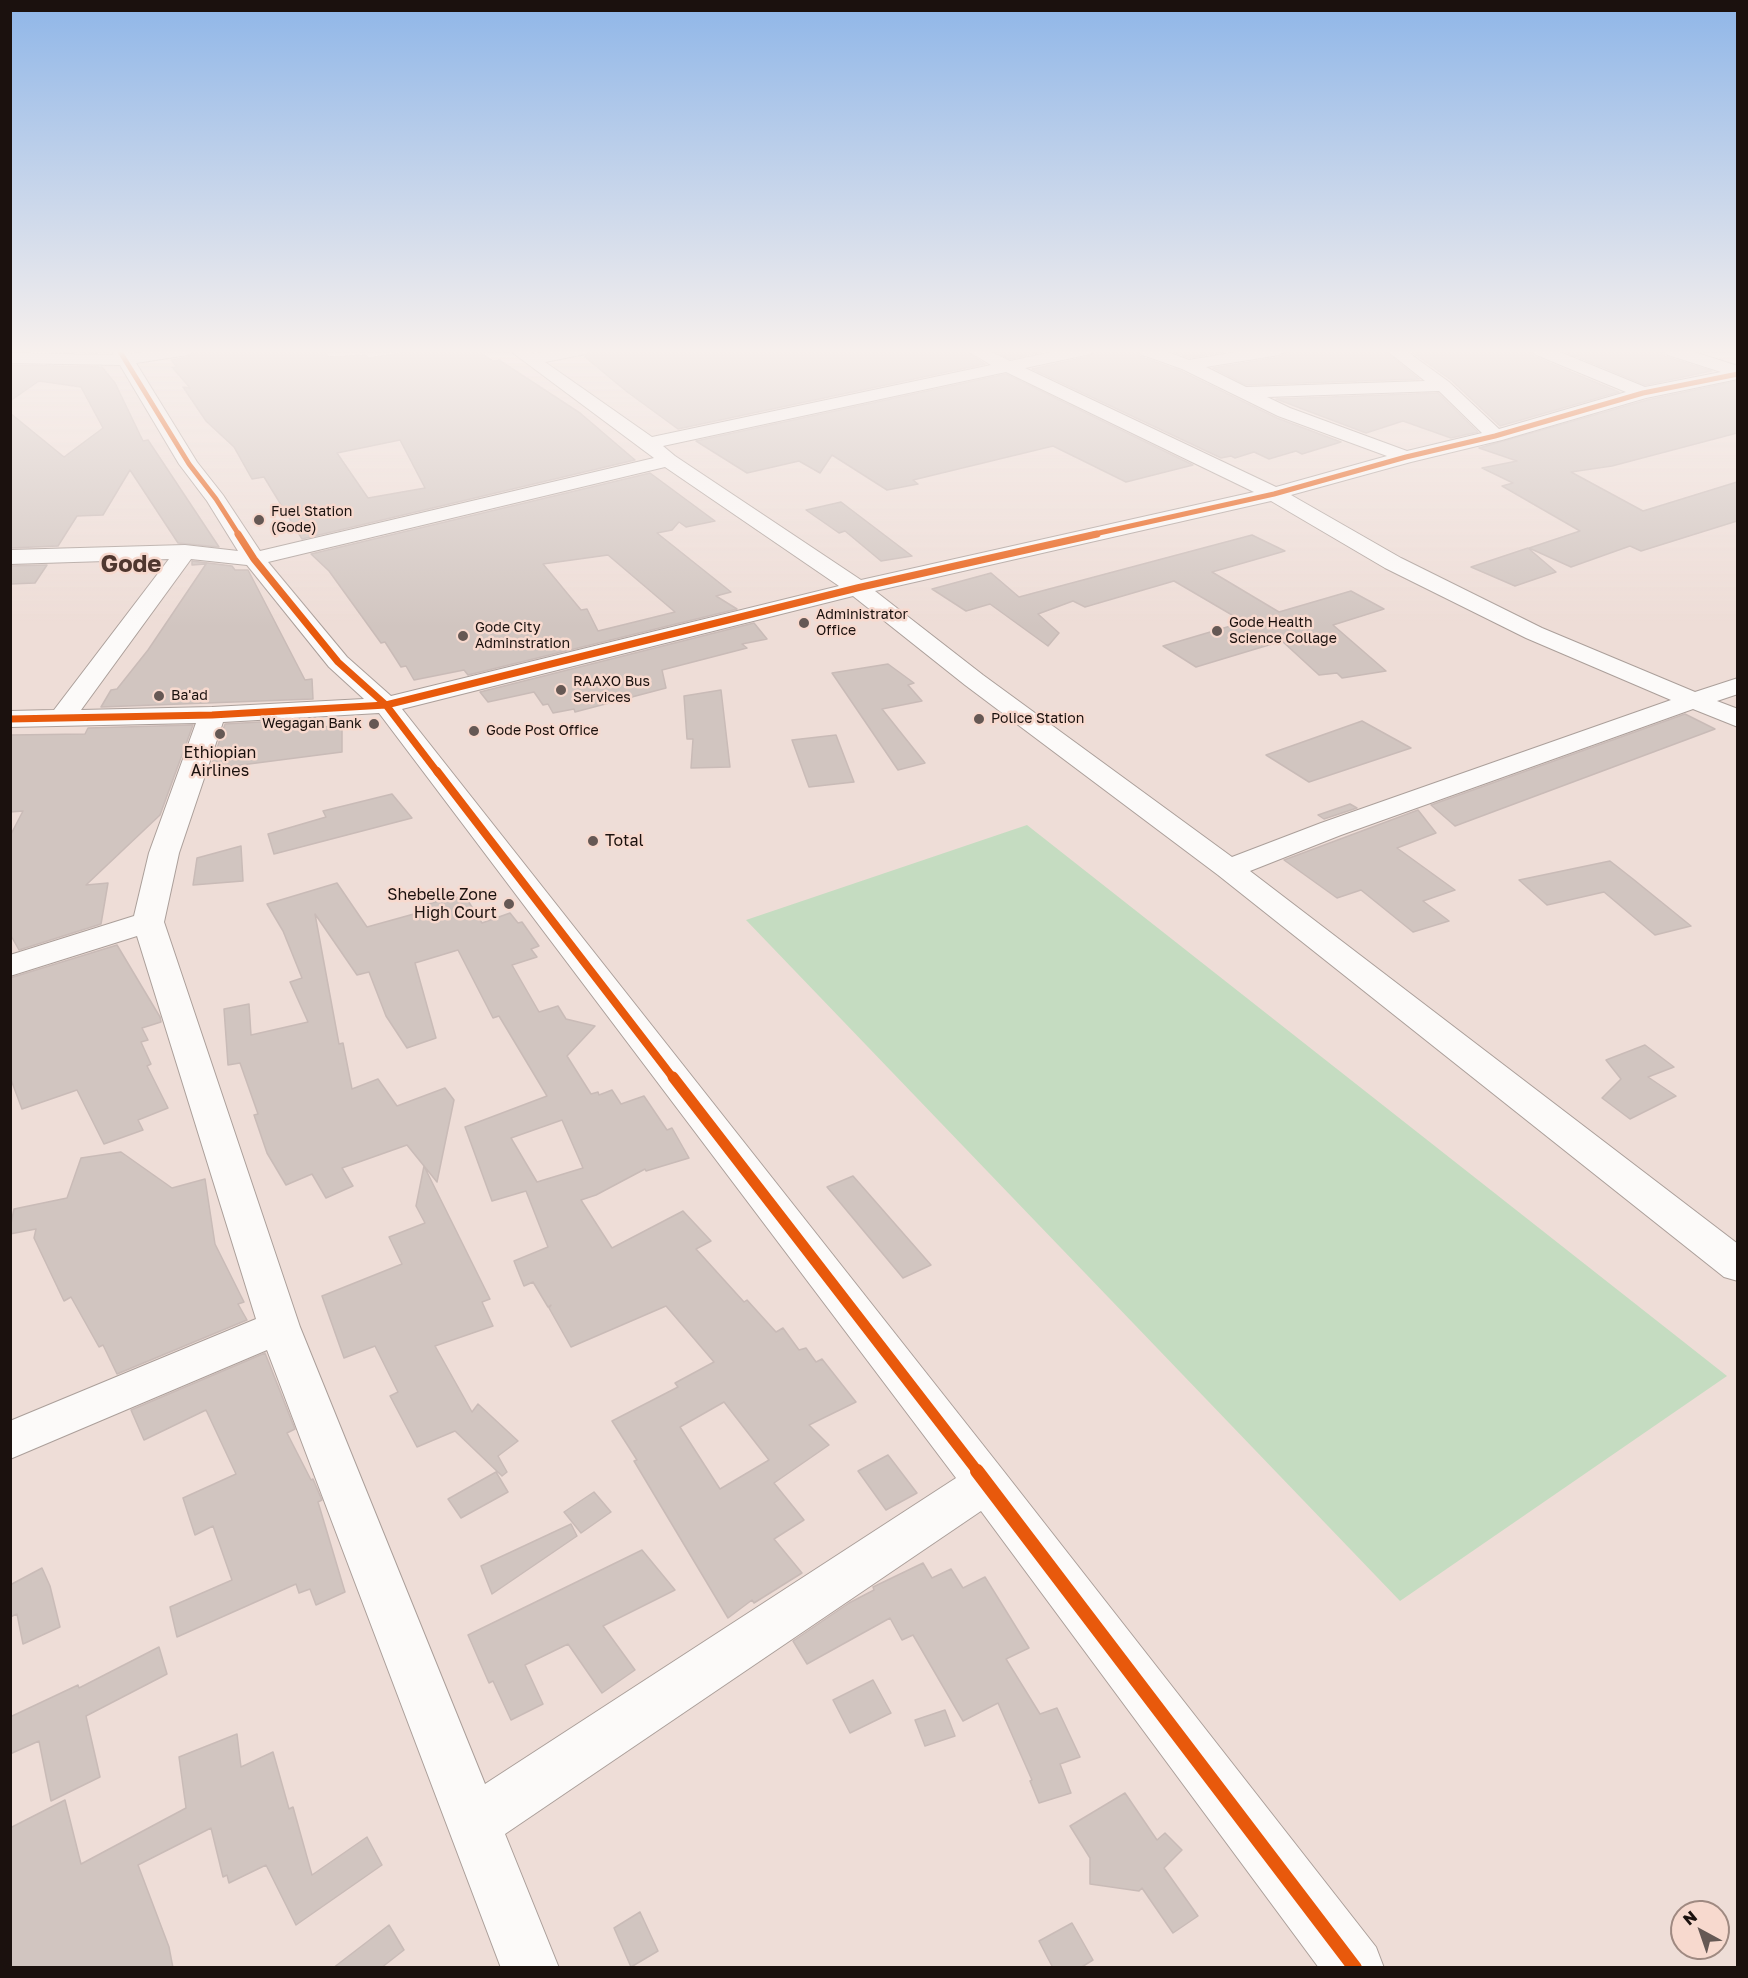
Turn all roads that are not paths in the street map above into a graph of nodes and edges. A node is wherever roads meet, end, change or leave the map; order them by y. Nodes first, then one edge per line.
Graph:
1 (176, 442) edge
2 (646, 442) edge
3 (693, 442) edge
4 (1165, 442) edge
5 (1366, 442) edge
6 (1468, 442) edge
7 (658, 451) junction
8 (1406, 457) junction
9 (1274, 494) junction
10 (185, 552) junction
11 (10, 557) edge
12 (254, 559) junction
13 (857, 588) junction
14 (1737, 685) edge
15 (1694, 699) junction
16 (386, 705) junction
17 (212, 715) junction
18 (62, 718) junction
19 (10, 719) edge
20 (1737, 719) edge
21 (1229, 869) junction
22 (148, 922) junction
23 (10, 966) edge
24 (1737, 1266) edge
25 (279, 1327) junction
26 (10, 1441) edge
27 (986, 1483) junction
28 (472, 1824) junction
29 (530, 1968) edge
30 (1355, 1968) edge

1 - 12 street
2 - 7 street
3 - 7 street
4 - 9 street
5 - 8 street
6 - 8 street
7 - 12 street
7 - 13 street
8 - 9 street
9 - 13 street
9 - 15 street
10 - 11 street
10 - 12 street
10 - 18 street
12 - 16 street
13 - 16 street
13 - 21 street
14 - 15 street
15 - 20 street
15 - 21 street
16 - 17 street
16 - 27 street
17 - 18 street
17 - 22 street
18 - 19 street
21 - 24 street
22 - 23 street
22 - 25 street
25 - 26 street
25 - 28 street
27 - 28 street
27 - 30 street
28 - 29 street

